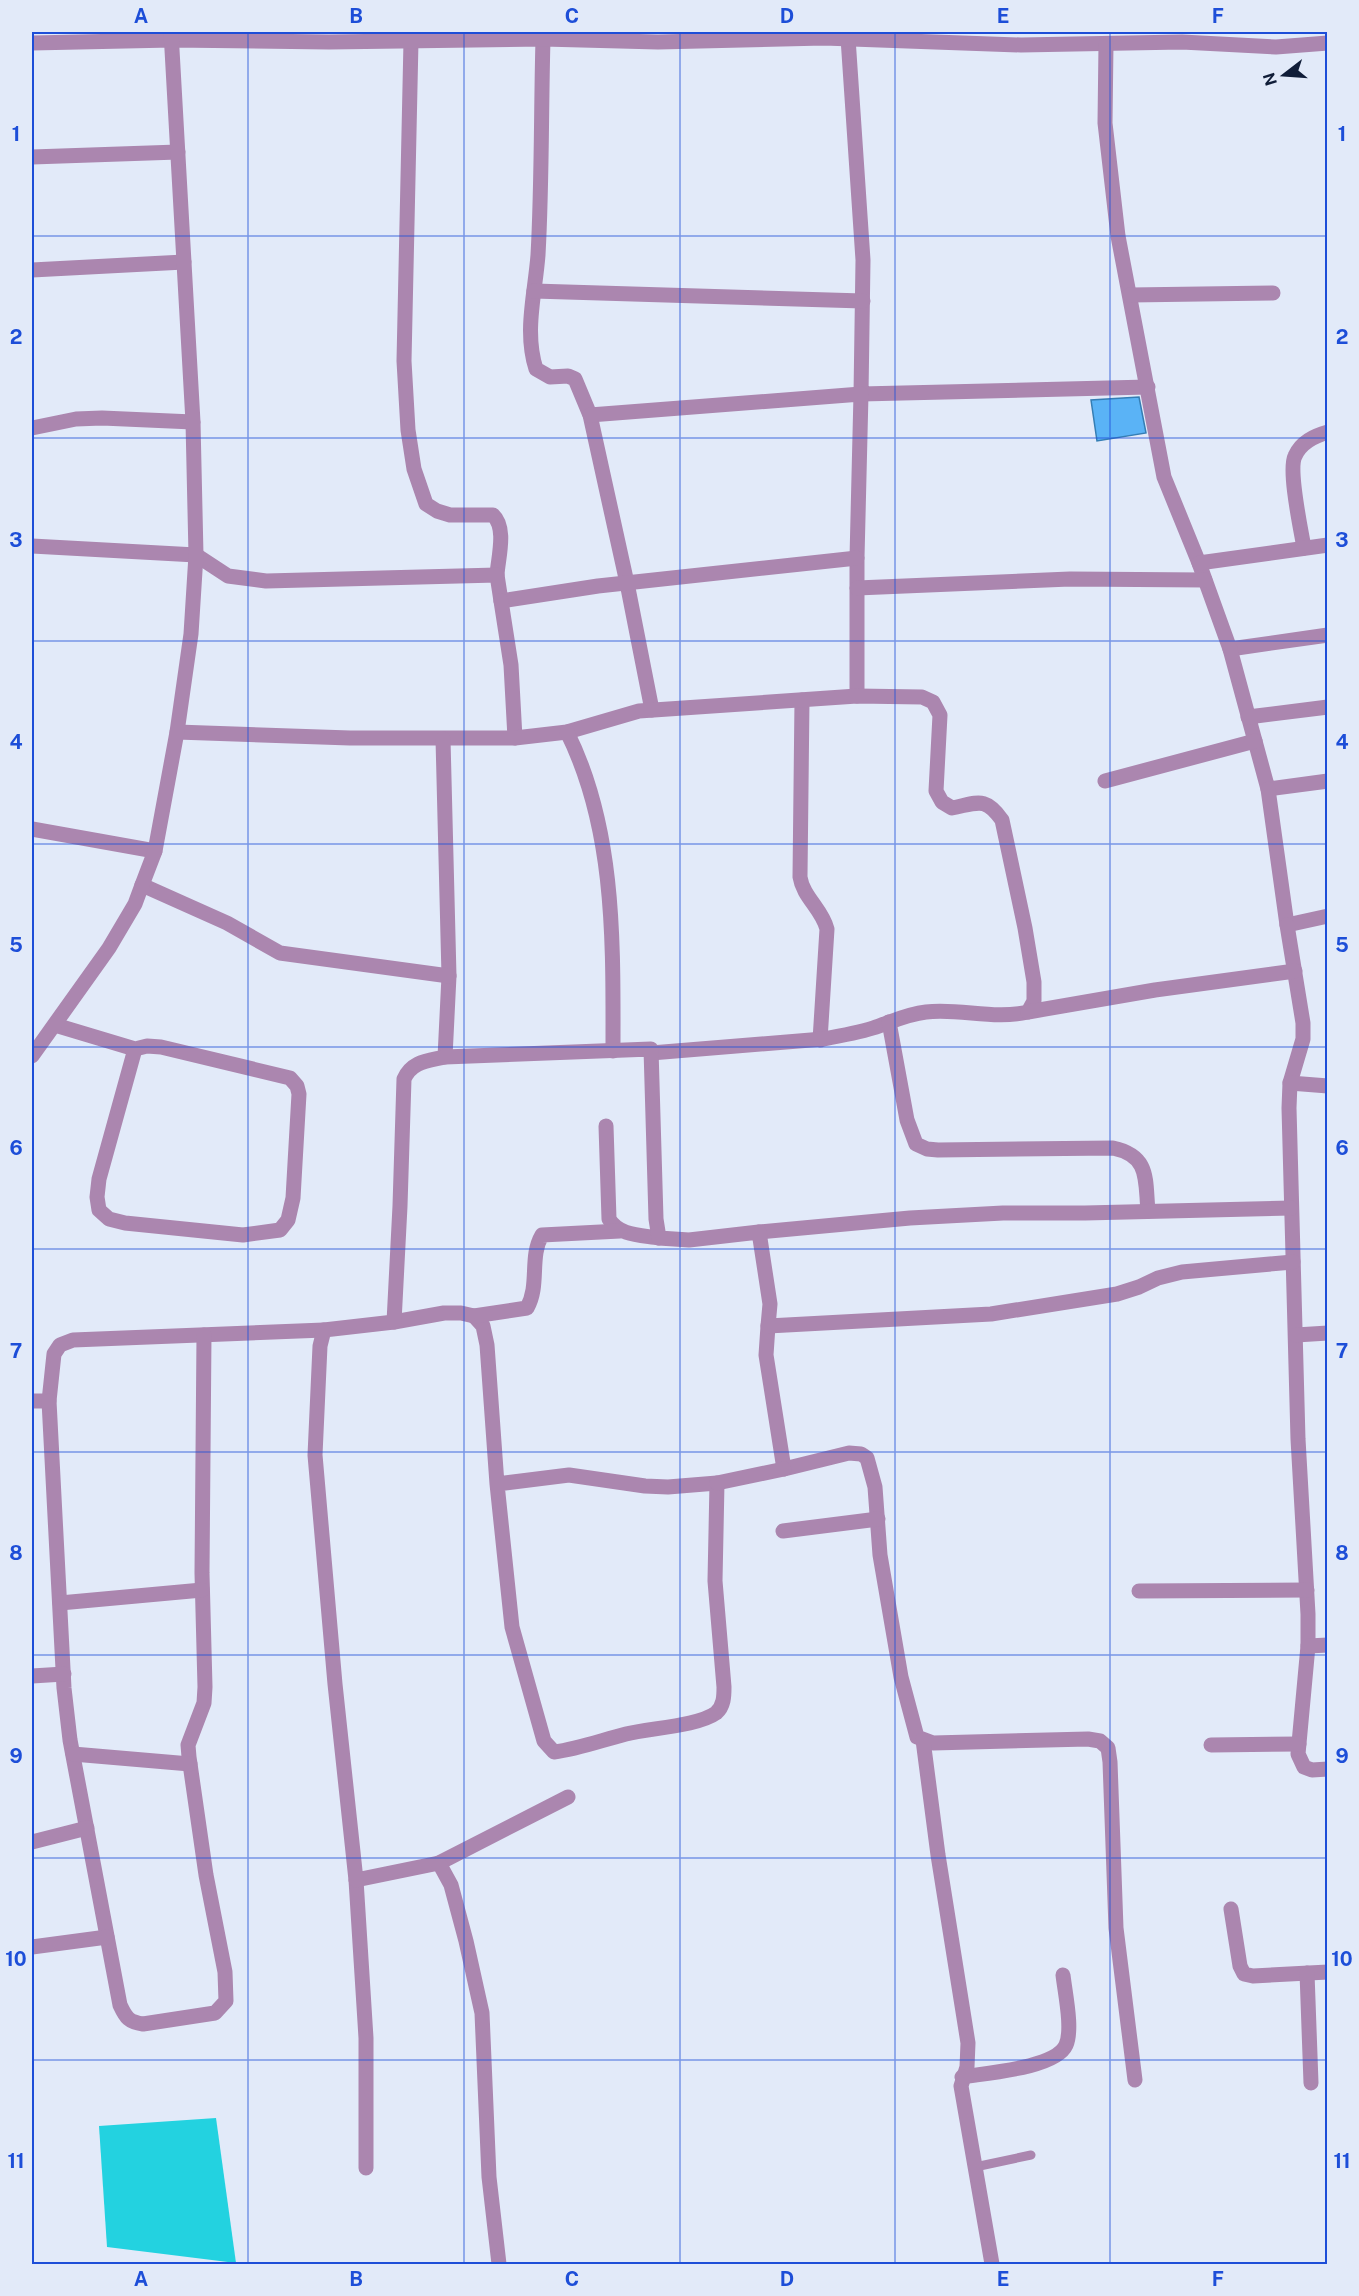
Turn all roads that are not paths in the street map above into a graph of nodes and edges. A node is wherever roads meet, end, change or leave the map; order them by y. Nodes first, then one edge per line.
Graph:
1 (581, 35) edge
2 (171, 36) edge
3 (849, 38) junction
4 (1021, 38) edge
5 (543, 39) junction
6 (1276, 39) edge
7 (411, 41) junction
8 (1328, 43) edge
9 (32, 44) edge
10 (1106, 44) junction
11 (177, 152) junction
12 (32, 157) edge
13 (184, 261) junction
14 (32, 270) edge
15 (534, 291) junction
16 (1273, 293) dead end
17 (1130, 295) junction
18 (863, 301) junction
19 (1148, 387) junction
20 (861, 394) junction
21 (590, 415) junction
22 (193, 422) junction
23 (32, 428) edge
24 (1328, 432) edge
25 (1328, 544) edge
26 (1304, 548) junction
27 (32, 549) edge
28 (196, 555) junction
29 (857, 558) junction
30 (1199, 563) junction
31 (497, 575) junction
32 (1205, 580) junction
33 (627, 583) junction
34 (857, 588) junction
35 (501, 601) junction
36 (1328, 635) edge
37 (1230, 649) junction
38 (856, 696) junction
39 (802, 700) junction
40 (1328, 707) edge
41 (652, 710) junction
42 (1248, 717) junction
43 (177, 732) junction
44 (567, 732) junction
45 (514, 738) junction
46 (443, 739) junction
47 (1255, 741) junction
48 (1105, 781) dead end
49 (1328, 781) edge
50 (1268, 789) junction
51 (32, 829) edge
52 (154, 851) junction
53 (142, 885) junction
54 (1328, 916) edge
55 (1287, 925) junction
56 (1294, 971) junction
57 (449, 976) junction
58 (1028, 1012) junction
59 (890, 1022) junction
60 (55, 1025) junction
61 (820, 1040) junction
62 (135, 1049) junction
63 (613, 1051) junction
64 (651, 1053) junction
65 (32, 1056) edge
66 (445, 1057) junction
67 (1290, 1083) junction
68 (1328, 1086) edge
69 (606, 1126) dead end
70 (1291, 1208) junction
71 (1148, 1212) junction
72 (620, 1231) junction
73 (759, 1232) junction
74 (659, 1238) junction
75 (1293, 1262) junction
76 (474, 1316) junction
77 (394, 1322) junction
78 (768, 1326) junction
79 (324, 1330) junction
80 (1328, 1333) edge
81 (204, 1335) junction
82 (1296, 1335) junction
83 (32, 1401) edge
84 (49, 1401) junction
85 (784, 1469) junction
86 (717, 1483) junction
87 (497, 1484) junction
88 (878, 1519) junction
89 (783, 1531) dead end
90 (202, 1590) junction
91 (1307, 1590) junction
92 (1139, 1591) dead end
93 (60, 1603) junction
94 (1328, 1645) edge
95 (1308, 1647) junction
96 (64, 1674) junction
97 (32, 1676) edge
98 (923, 1740) junction
99 (1299, 1744) junction
100 (1211, 1745) dead end
101 (73, 1754) junction
102 (190, 1764) junction
103 (1328, 1769) edge
104 (568, 1797) dead end
105 (87, 1828) junction
106 (32, 1842) edge
107 (439, 1863) junction
108 (356, 1880) junction
109 (1231, 1909) dead end
110 (107, 1937) junction
111 (32, 1947) edge
112 (1328, 1972) edge
113 (1307, 1973) junction
114 (1063, 1976) dead end
115 (962, 2078) junction
116 (1135, 2080) dead end
117 (1311, 2083) dead end
118 (1031, 2155) dead end
119 (975, 2167) junction
120 (366, 2168) dead end
121 (499, 2265) edge
122 (992, 2265) edge

1 - 3 street
1 - 5 street
2 - 7 street
2 - 9 street
2 - 11 street
3 - 4 street
3 - 18 street
4 - 10 street
5 - 7 street
5 - 15 street
6 - 8 street
6 - 10 street
7 - 31 street
10 - 17 street
11 - 12 street
11 - 13 street
13 - 14 street
13 - 22 street
15 - 18 street
15 - 21 street
16 - 17 street
17 - 19 street
18 - 20 street
19 - 20 street
19 - 30 street
20 - 21 street
20 - 29 street
21 - 33 street
22 - 23 street
22 - 28 street
24 - 26 street
25 - 26 street
26 - 30 street
27 - 28 street
28 - 31 street
28 - 43 street
29 - 33 street
29 - 34 street
30 - 32 street
31 - 35 street
32 - 34 street
32 - 37 street
33 - 35 street
33 - 41 street
34 - 38 street
35 - 45 street
36 - 37 street
37 - 42 street
38 - 39 street
38 - 58 street
39 - 41 street
39 - 61 street
40 - 42 street
41 - 44 street
42 - 47 street
43 - 46 street
43 - 52 street
44 - 45 street
44 - 63 street
45 - 46 street
46 - 57 street
47 - 48 street
47 - 50 street
49 - 50 street
50 - 55 street
51 - 52 street
52 - 53 street
53 - 57 street
53 - 60 street
54 - 55 street
55 - 56 street
56 - 58 street
56 - 67 street
57 - 66 street
58 - 59 street
59 - 61 street
59 - 71 street
60 - 62 street
60 - 65 street
61 - 64 street
62 - 62 street
63 - 64 street
63 - 66 street
64 - 74 street
66 - 77 street
67 - 68 street
67 - 70 street
69 - 72 street
70 - 71 street
70 - 75 street
71 - 73 street
72 - 74 street
72 - 76 street
73 - 74 street
73 - 78 street
75 - 78 street
75 - 82 street
76 - 77 street
76 - 87 street
77 - 79 street
78 - 85 street
79 - 81 street
79 - 108 street
80 - 82 street
81 - 84 street
81 - 90 street
82 - 91 street
83 - 84 street
84 - 93 street
85 - 86 street
85 - 88 street
86 - 87 street
86 - 87 street
88 - 89 street
88 - 98 street
90 - 93 street
90 - 102 street
91 - 92 street
91 - 95 street
93 - 96 street
94 - 95 street
95 - 99 street
96 - 97 street
96 - 101 street
98 - 115 street
98 - 116 street
99 - 100 street
99 - 103 street
101 - 102 street
101 - 105 street
102 - 110 street
104 - 107 street
105 - 106 street
105 - 110 street
107 - 108 street
107 - 121 street
108 - 120 street
109 - 113 street
110 - 111 street
112 - 113 street
113 - 117 street
114 - 115 street
115 - 119 street
118 - 119 lane
119 - 122 street

